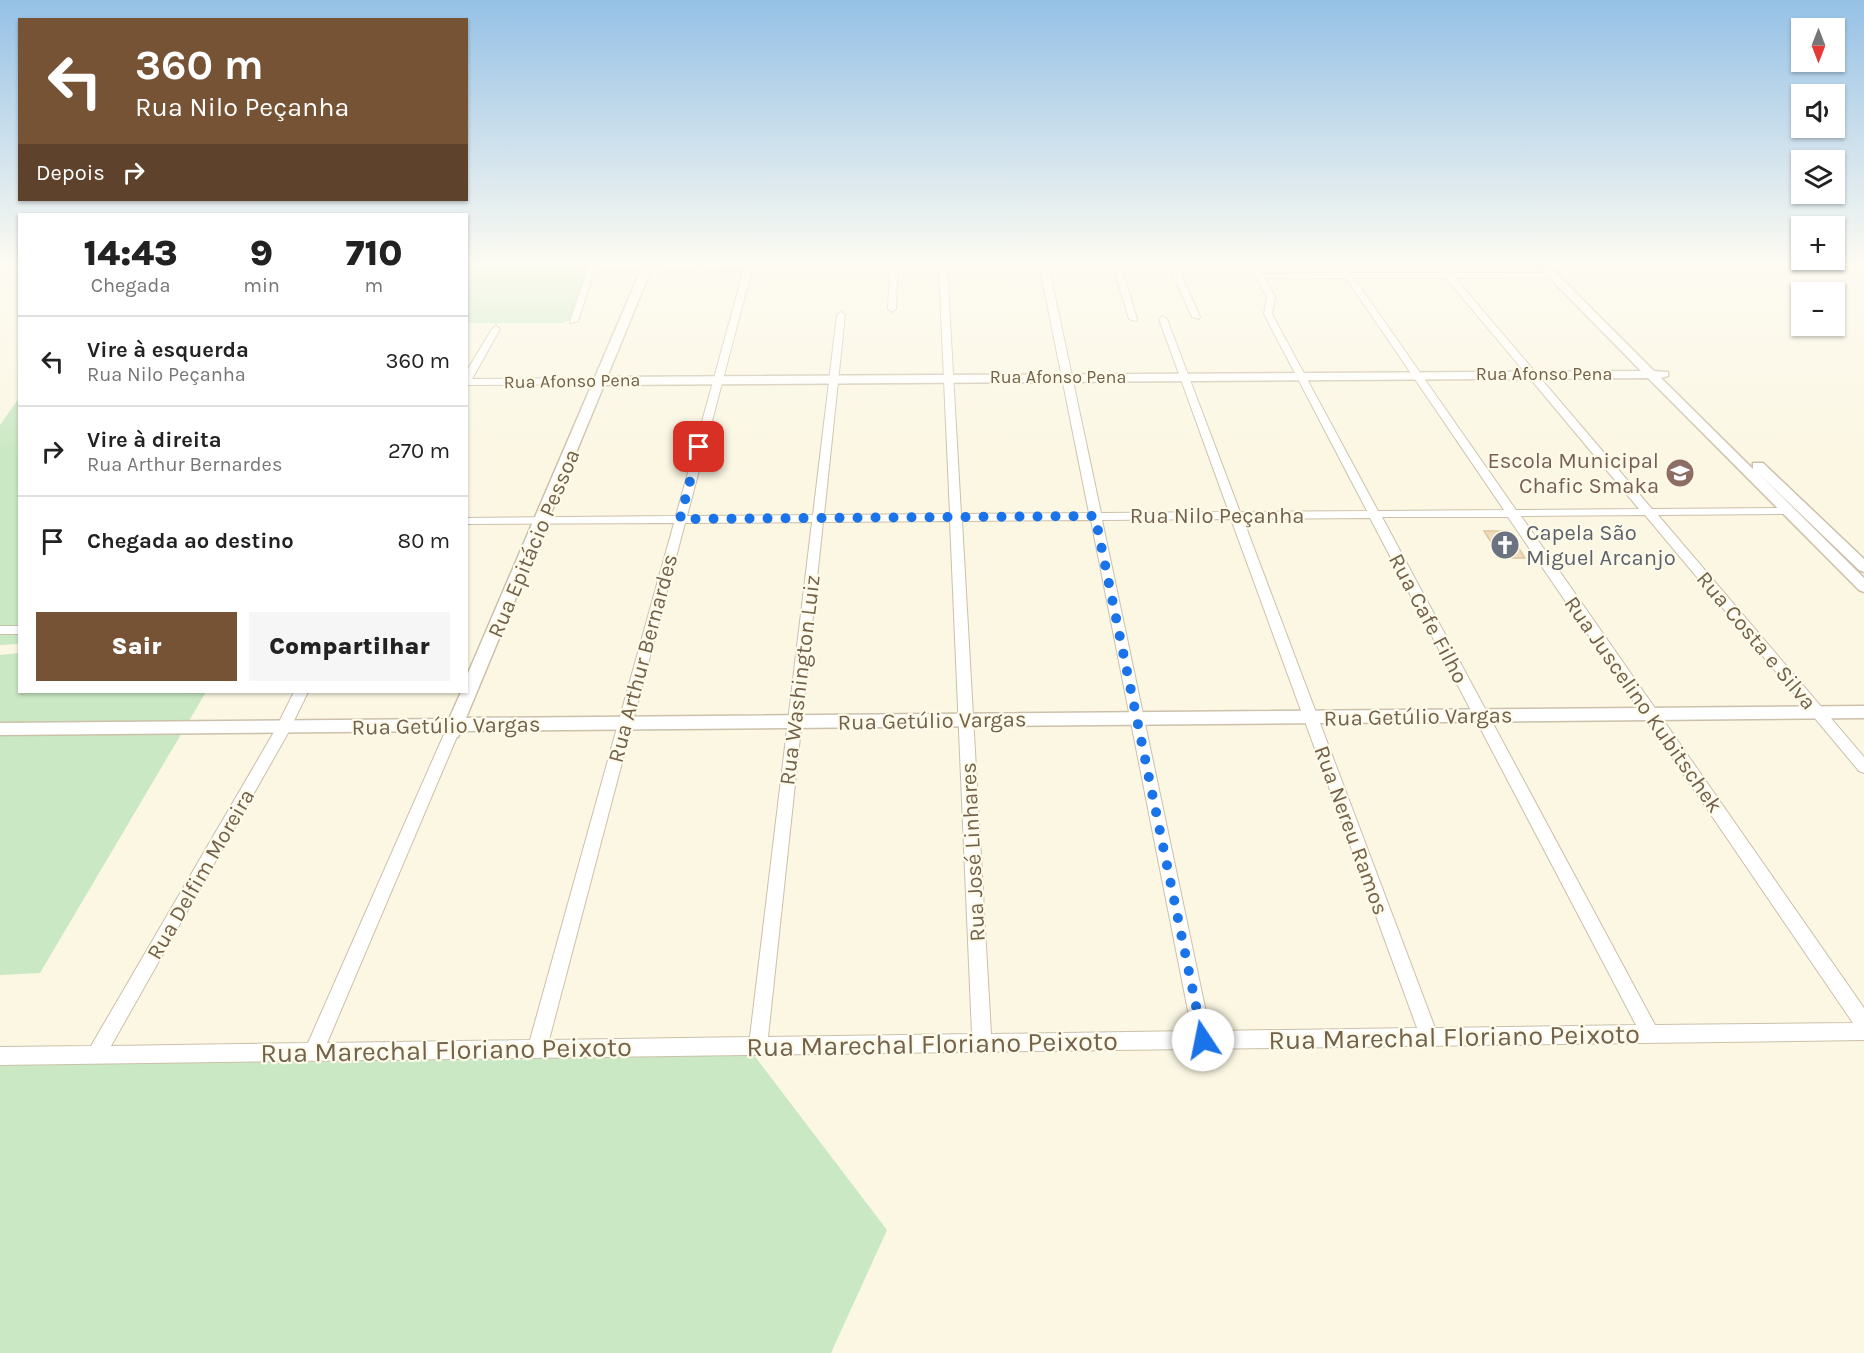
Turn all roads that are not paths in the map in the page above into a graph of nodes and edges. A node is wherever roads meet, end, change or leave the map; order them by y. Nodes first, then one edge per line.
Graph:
1 (623, 328) edge
2 (732, 328) edge
3 (839, 328) edge
4 (947, 328) edge
5 (1057, 328) edge
6 (1166, 328) edge
7 (1275, 328) edge
8 (1385, 328) edge
9 (1494, 328) edge
10 (1608, 328) edge
11 (1616, 328) edge
12 (495, 329) dead end
13 (1533, 374) junction
14 (1650, 374) junction
15 (1664, 374) junction
16 (1300, 375) junction
17 (1417, 375) junction
18 (1184, 376) junction
19 (950, 377) junction
20 (1067, 377) junction
21 (468, 378) edge
22 (833, 378) junction
23 (717, 380) junction
24 (601, 381) junction
25 (468, 382) edge
26 (1787, 511) junction
27 (1649, 512) junction
28 (1374, 513) junction
29 (1512, 513) junction
30 (1235, 515) junction
31 (956, 516) junction
32 (1095, 516) junction
33 (818, 517) junction
34 (680, 519) junction
35 (543, 520) junction
36 (468, 521) edge
37 (1864, 567) edge
38 (1864, 586) edge
39 (0, 630) edge
40 (18, 630) edge
41 (300, 693) edge
42 (1817, 712) junction
43 (1864, 712) edge
44 (1651, 714) junction
45 (1481, 715) junction
46 (1310, 717) junction
47 (1138, 718) junction
48 (965, 720) junction
49 (794, 722) junction
50 (624, 723) junction
51 (283, 727) junction
52 (454, 728) junction
53 (0, 729) edge
54 (1864, 767) edge
55 (1864, 1023) edge
56 (1864, 1031) edge
57 (1650, 1034) junction
58 (1429, 1037) junction
59 (1203, 1040) junction
60 (982, 1043) junction
61 (758, 1046) junction
62 (537, 1050) junction
63 (314, 1051) junction
64 (96, 1055) junction
65 (0, 1056) edge

1 - 24 street, Rua Epitácio Pessoa
2 - 23 street, Rua Arthur Bernardes
3 - 22 street, Rua Washington Luiz
4 - 19 street, Rua José Linhares
5 - 20 street
6 - 18 street, Rua Nereu Ramos
7 - 16 street, Rua Cafe Filho
8 - 17 street, Rua Juscelino Kubitschek
9 - 13 street, Rua Costa e Silva
10 - 14 street
11 - 15 street
12 - 21 street
13 - 14 street, Rua Afonso Pena
13 - 17 street, Rua Afonso Pena
13 - 27 street, Rua Costa e Silva
14 - 15 street, Rua Afonso Pena
14 - 26 street
15 - 37 street
16 - 17 street, Rua Afonso Pena
16 - 18 street, Rua Afonso Pena
16 - 28 street, Rua Cafe Filho
17 - 29 street, Rua Juscelino Kubitschek
18 - 20 street, Rua Afonso Pena
18 - 30 street, Rua Nereu Ramos
19 - 20 street, Rua Afonso Pena
19 - 22 street, Rua Afonso Pena
19 - 31 street, Rua José Linhares
20 - 32 street
22 - 23 street, Rua Afonso Pena
22 - 33 street, Rua Washington Luiz
23 - 24 street, Rua Afonso Pena
23 - 34 street, Rua Arthur Bernardes
24 - 25 street, Rua Afonso Pena
24 - 35 street, Rua Epitácio Pessoa
26 - 27 street, Rua Nilo Peçanha
26 - 38 street
27 - 29 street, Rua Nilo Peçanha
27 - 42 street, Rua Costa e Silva
28 - 29 street, Rua Nilo Peçanha
28 - 30 street, Rua Nilo Peçanha
28 - 45 street, Rua Cafe Filho
29 - 44 street, Rua Juscelino Kubitschek
30 - 32 street, Rua Nilo Peçanha
30 - 46 street, Rua Nereu Ramos
31 - 32 street, Rua Nilo Peçanha
31 - 33 street, Rua Nilo Peçanha
31 - 48 street, Rua José Linhares
32 - 47 street
33 - 34 street, Rua Nilo Peçanha
33 - 49 street, Rua Washington Luiz
34 - 35 street, Rua Nilo Peçanha
34 - 50 street, Rua Arthur Bernardes
35 - 36 street, Rua Nilo Peçanha
35 - 52 street, Rua Epitácio Pessoa
39 - 40 street
41 - 51 street, Rua Delfim Moreira
42 - 43 street, Rua Getúlio Vargas
42 - 44 street, Rua Getúlio Vargas
42 - 54 street, Rua Costa e Silva
44 - 45 street, Rua Getúlio Vargas
44 - 55 street, Rua Juscelino Kubitschek
45 - 46 street, Rua Getúlio Vargas
45 - 57 street, Rua Cafe Filho
46 - 47 street, Rua Getúlio Vargas
46 - 58 street, Rua Nereu Ramos
47 - 48 street, Rua Getúlio Vargas
47 - 59 street
48 - 49 street, Rua Getúlio Vargas
48 - 60 street, Rua José Linhares
49 - 50 street, Rua Getúlio Vargas
49 - 61 street, Rua Washington Luiz
50 - 52 street, Rua Getúlio Vargas
50 - 62 street, Rua Arthur Bernardes
51 - 52 street, Rua Getúlio Vargas
51 - 53 street, Rua Getúlio Vargas
51 - 64 street, Rua Delfim Moreira
52 - 63 street, Rua Epitácio Pessoa
56 - 57 street, Rua Marechal Floriano Peixoto
57 - 58 street, Rua Marechal Floriano Peixoto
58 - 59 street, Rua Marechal Floriano Peixoto
59 - 60 street, Rua Marechal Floriano Peixoto
60 - 61 street, Rua Marechal Floriano Peixoto
61 - 62 street, Rua Marechal Floriano Peixoto
62 - 63 street, Rua Marechal Floriano Peixoto
63 - 64 street, Rua Marechal Floriano Peixoto
64 - 65 street, Rua Marechal Floriano Peixoto

